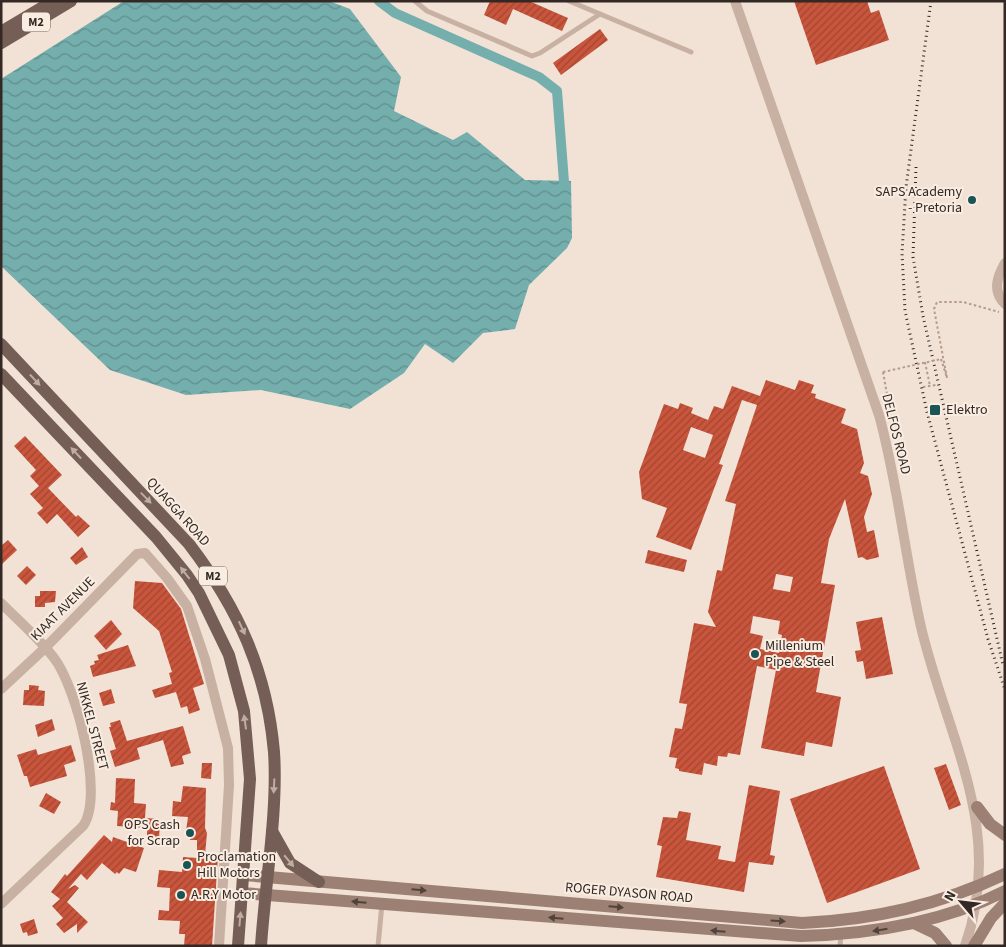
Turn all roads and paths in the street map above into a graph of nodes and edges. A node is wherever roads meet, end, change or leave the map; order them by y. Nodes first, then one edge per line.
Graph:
1 (53, 1) edge
2 (71, 1) edge
3 (415, 1) edge
4 (569, 1) edge
5 (735, 1) edge
6 (600, 14) junction
7 (1, 32) edge
8 (1, 43) edge
9 (691, 52) dead end
10 (1005, 263) edge
11 (1005, 304) edge
12 (1005, 313) edge
13 (1, 344) edge
14 (925, 362) junction
15 (1, 374) edge
16 (936, 384) dead end
17 (930, 386) junction
18 (923, 388) dead end
19 (888, 396) dead end
20 (1, 603) edge
21 (45, 648) junction
22 (1, 689) edge
23 (977, 807) junction
24 (271, 828) junction
25 (1005, 835) edge
26 (1005, 874) edge
27 (244, 875) junction
28 (266, 877) junction
29 (319, 882) junction
30 (980, 886) junction
31 (1005, 891) edge
32 (242, 892) junction
33 (264, 894) junction
34 (977, 903) junction
35 (1005, 903) edge
36 (1, 904) edge
37 (382, 904) junction
38 (914, 923) junction
39 (841, 940) edge
40 (219, 946) edge
41 (238, 946) edge
42 (261, 946) edge
43 (378, 946) edge
44 (946, 946) edge
45 (965, 946) edge
46 (974, 946) edge

1 - 7 main road, M2
2 - 8 main road, M2
3 - 6 lane
4 - 6 lane
5 - 23 street, DELFOS ROAD
6 - 9 lane
10 - 11 street
12 - 14 path, bridge
13 -> 24 main road, QUAGGA ROAD / M2
14 - 17 path
14 - 19 path, bridge
27 -> 15 main road, M2
16 - 17 path
17 - 18 path
20 - 21 street, NIKKEL STREET
21 - 22 street, KIAAT AVENUE
21 - 36 street, NIKKEL STREET
21 - 40 street, KIAAT AVENUE
23 - 25 main road
23 - 30 street, DELFOS ROAD
24 - 28 main road, QUAGGA ROAD / M2
24 -> 29 main road
26 - 30 main road, ROGER DYASON ROAD
27 - 28 main road, ROGER DYASON ROAD
27 - 32 main road, M2
28 - 29 main road, ROGER DYASON ROAD
28 - 33 main road, QUAGGA ROAD / M2
29 -> 30 main road, ROGER DYASON ROAD
30 - 34 street, DELFOS ROAD
31 - 34 main road
32 - 33 main road
41 -> 32 main road, M2
37 -> 33 main road
33 - 42 main road, QUAGGA ROAD / M2
34 - 38 main road
34 - 45 street, DELFOS ROAD
35 - 46 main road
39 -> 37 main road
37 - 43 lane
38 -> 39 main road
38 - 44 main road

